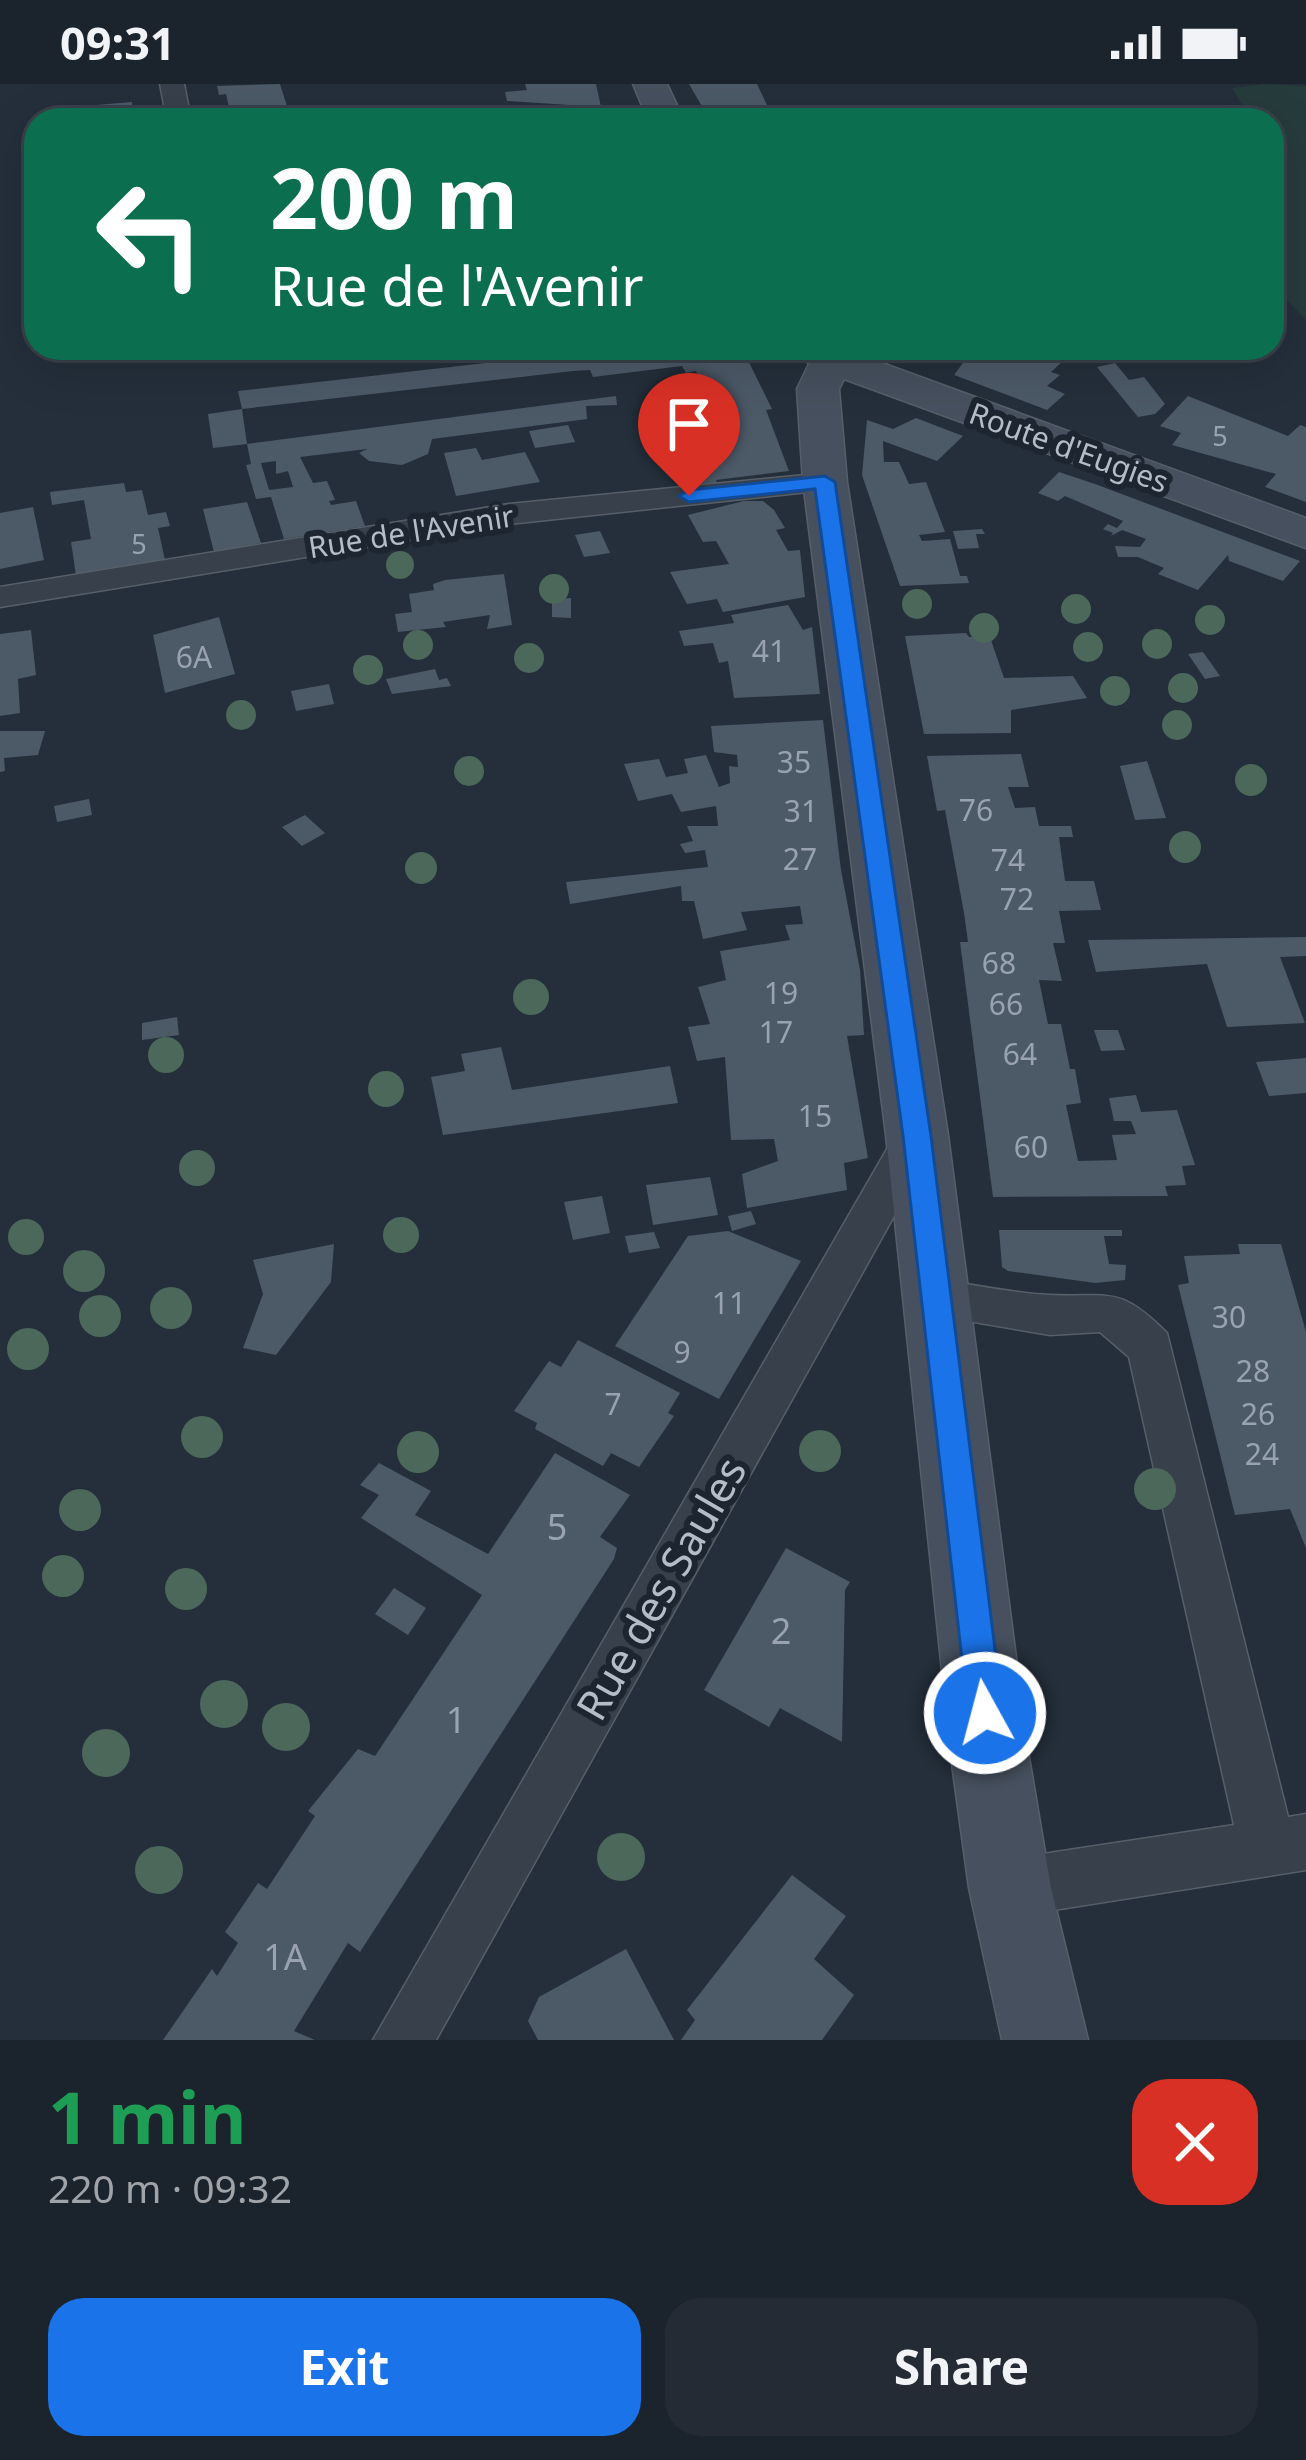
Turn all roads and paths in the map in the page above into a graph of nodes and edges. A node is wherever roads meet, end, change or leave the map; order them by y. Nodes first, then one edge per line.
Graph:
1 (821, 360) edge
2 (838, 360) edge
3 (825, 482) junction
4 (1306, 534) edge
5 (0, 597) edge
6 (917, 1136) junction
7 (937, 1300) junction
8 (1287, 1846) edge
9 (1010, 1888) junction
10 (1044, 2039) edge
11 (404, 2040) edge

1 - 3 street
2 - 4 street, Route d'Eugies
3 - 5 street, Rue de l'Avenir
3 - 6 street
6 - 7 street
6 - 11 street, Rue des Saules
7 - 8 street
7 - 9 street
8 - 9 street
9 - 10 street

